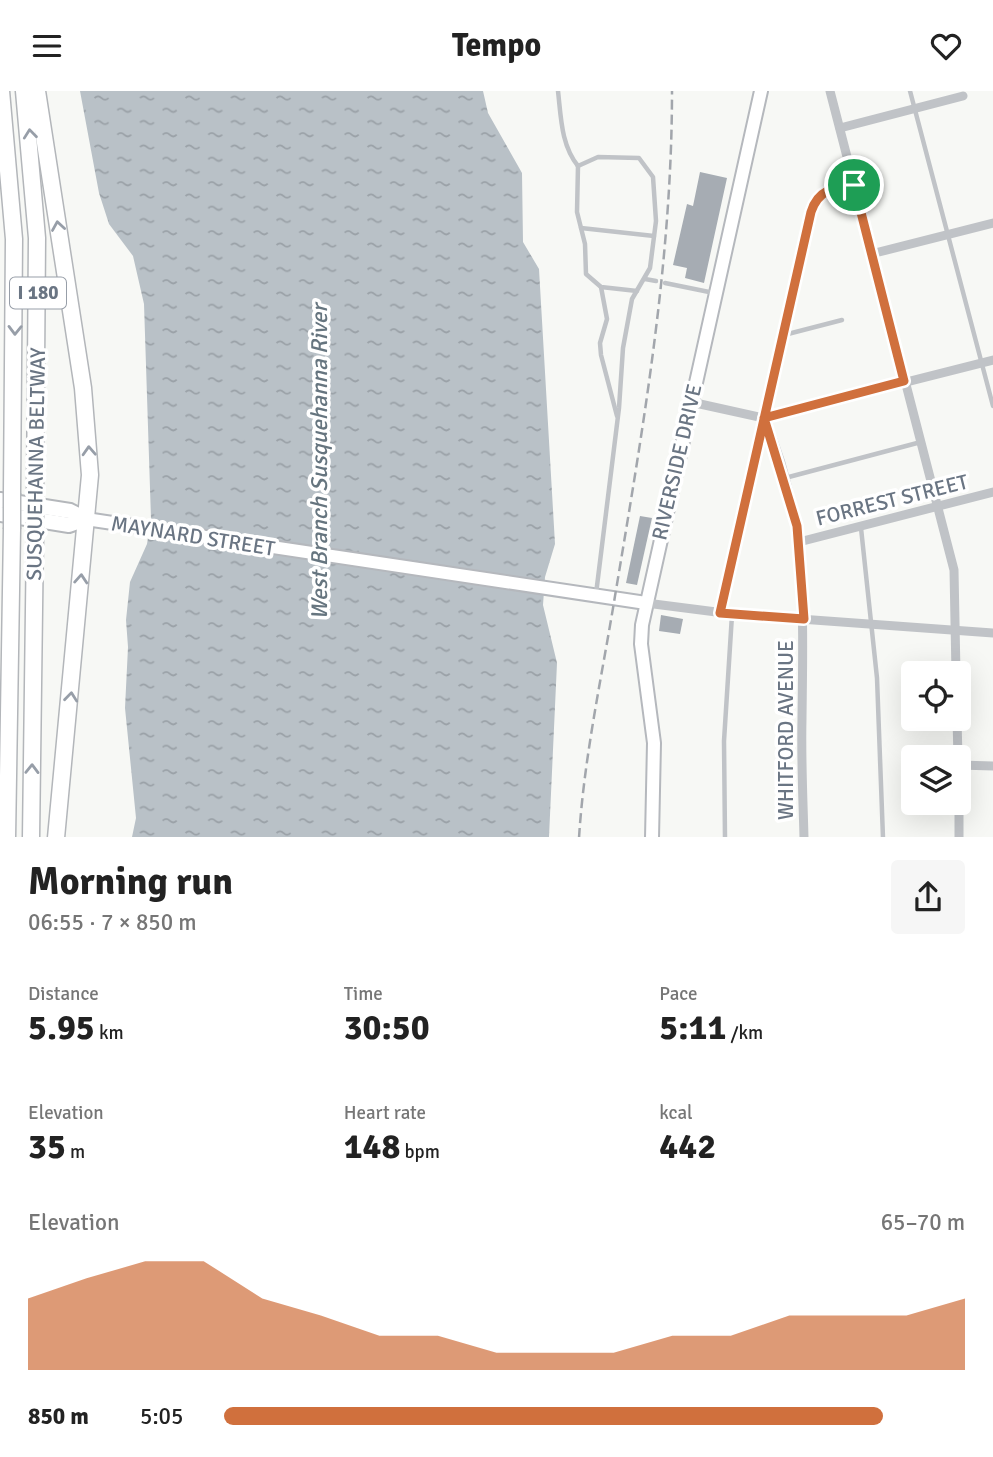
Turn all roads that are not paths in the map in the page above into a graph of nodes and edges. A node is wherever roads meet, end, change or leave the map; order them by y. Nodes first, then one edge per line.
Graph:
1 (1, 91) edge
2 (24, 91) edge
3 (37, 91) edge
4 (558, 91) edge
5 (761, 91) edge
6 (830, 91) edge
7 (910, 91) edge
8 (963, 96) dead end
9 (915, 109) junction
10 (840, 128) junction
11 (579, 166) junction
12 (854, 185) junction
13 (993, 223) edge
14 (581, 228) junction
15 (948, 235) junction
16 (654, 236) junction
17 (871, 254) junction
18 (645, 279) junction
19 (656, 281) dead end
20 (666, 283) dead end
21 (601, 287) junction
22 (638, 291) junction
23 (715, 293) junction
24 (842, 320) dead end
25 (783, 335) junction
26 (993, 360) edge
27 (981, 363) junction
28 (904, 381) junction
29 (691, 402) junction
30 (993, 406) edge
31 (764, 418) junction
32 (618, 421) junction
33 (920, 442) junction
34 (784, 478) junction
35 (993, 492) edge
36 (6, 496) edge
37 (938, 507) junction
38 (0, 514) edge
39 (86, 519) junction
40 (861, 526) junction
41 (799, 542) junction
42 (596, 595) junction
43 (646, 603) junction
44 (720, 613) junction
45 (732, 614) junction
46 (804, 619) junction
47 (872, 626) junction
48 (955, 630) junction
49 (993, 633) edge
50 (956, 661) edge
51 (971, 765) edge
52 (993, 766) edge
53 (958, 815) edge
54 (7, 837) edge
55 (31, 837) edge
56 (56, 837) edge
57 (652, 837) edge
58 (725, 837) edge
59 (804, 837) edge
60 (883, 837) edge
61 (959, 837) edge

1 -> 36 highway, SUSQUEHANNA BELTWAY / I 180
55 -> 2 highway, SUSQUEHANNA BELTWAY / I 180, bridge
39 -> 3 highway
4 - 11 lane
5 - 23 main road, RIVERSIDE DRIVE
6 - 10 street
7 - 9 lane
8 - 9 street
9 - 10 street
9 - 15 lane
10 - 12 street
11 - 14 lane
11 - 16 lane
12 - 17 street
12 - 25 lane
13 - 15 street
14 - 16 lane
14 - 21 lane
15 - 17 street
15 - 27 lane
16 - 18 lane
17 - 28 street
18 - 19 lane
18 - 22 lane
20 - 23 lane
21 - 22 lane
21 - 32 lane
22 - 32 lane
23 - 29 main road, RIVERSIDE DRIVE
24 - 25 lane
25 - 31 lane
26 - 27 street
27 - 28 street
27 - 30 lane
28 - 31 street
28 - 33 street
29 - 31 street
29 - 43 main road, RIVERSIDE DRIVE
31 - 34 street, WHITFORD AVENUE
31 - 44 lane
32 - 42 lane
33 - 34 lane
33 - 37 street
34 - 41 street, WHITFORD AVENUE
35 - 37 street, FORREST STREET
36 - 39 main road, MAYNARD STREET
36 - 54 highway, SUSQUEHANNA BELTWAY / I 180, bridge
37 - 40 street, FORREST STREET
37 - 48 street
38 - 39 main road, MAYNARD STREET
39 - 42 main road, MAYNARD STREET
56 -> 39 highway
40 - 41 street, FORREST STREET
40 - 47 lane
41 - 46 street, WHITFORD AVENUE
42 - 43 main road, MAYNARD STREET
43 - 44 street
43 - 57 main road, RIVERSIDE DRIVE
44 - 45 street
45 - 46 street
45 - 58 lane
46 - 47 street
46 - 59 street, WHITFORD AVENUE
47 - 48 street
47 - 60 lane
48 - 49 street
48 - 50 street
51 - 52 street
53 - 61 street

